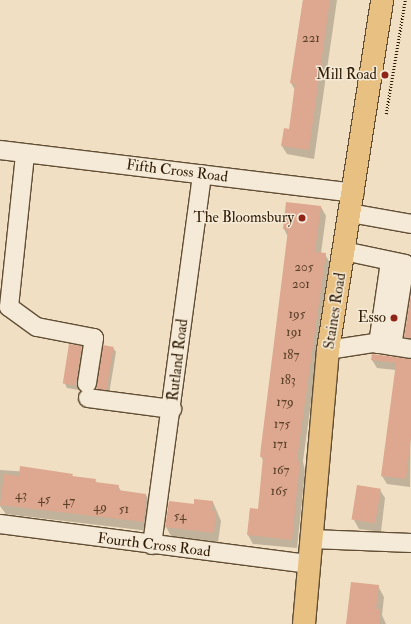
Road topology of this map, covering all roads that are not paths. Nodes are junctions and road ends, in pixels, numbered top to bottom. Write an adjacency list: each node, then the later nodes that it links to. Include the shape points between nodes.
1 (382, 0): 5 (main road, Staines Road)
2 (0, 150): 3 (street, Fifth Cross Road)
3 (25, 154): 4 (street, Fifth Cross Road); 9 (street)
4 (202, 174): 5 (street, Fifth Cross Road); 12 (street, Rutland Road)
5 (352, 203): 6 (street, Fifth Cross Road); 7 (main road, Staines Road)
6 (411, 224)
7 (344, 251): 8 (street); 11 (main road, Staines Road)
8 (397, 263): 10 (street)
9 (4, 310): 12 (street, via 37,327 94,338 87,390)
10 (396, 344): 11 (street)
11 (328, 350): 14 (main road, Staines Road)
12 (172, 409): 16 (street, Rutland Road)
13 (0, 524): 16 (street, Fourth Cross Road)
14 (312, 539): 15 (street); 17 (main road, Staines Road)
15 (411, 544)
16 (152, 545): 17 (street, Fourth Cross Road)
17 (309, 564): 18 (main road, Staines Road)
18 (304, 624)

